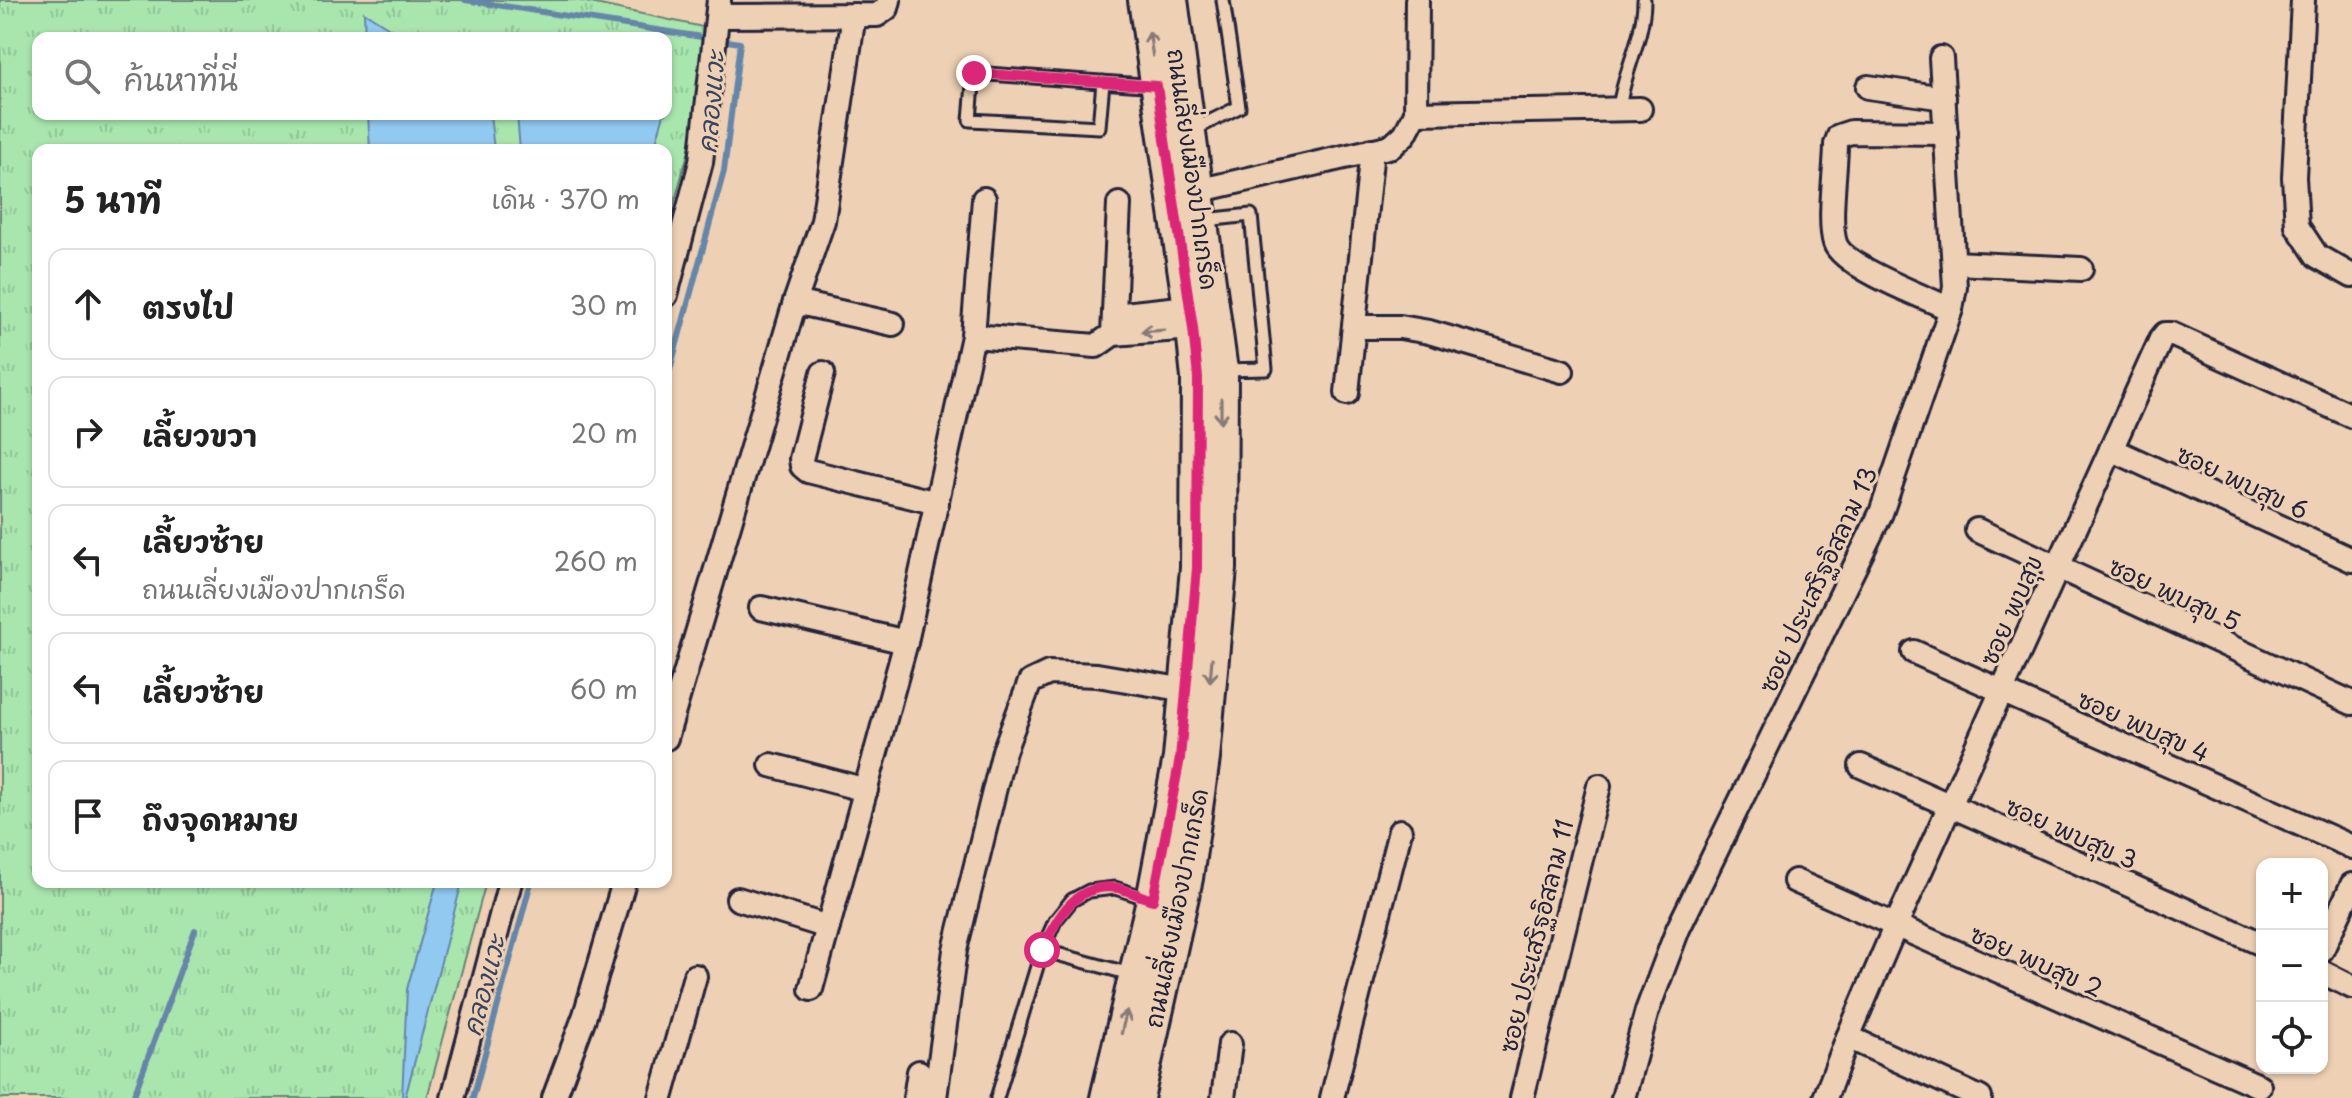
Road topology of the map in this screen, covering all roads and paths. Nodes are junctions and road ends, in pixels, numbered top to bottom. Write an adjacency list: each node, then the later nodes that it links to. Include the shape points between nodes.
1 (889, 0): 8 (street, via 877,15)
2 (1145, 0): 12 (main road, ถนนเลี่ยงเมืองปากเกร็ด, one-way to 2)
3 (1171, 0): 17 (main road, ถนนเลี่ยงเมืองปากเกร็ด)
4 (1223, 0): 17 (lane, via 1239,107)
5 (1417, 0): 16 (street)
6 (1644, 0): 15 (lane, via 1643,30 1624,78)
7 (2303, 0): 26 (street, via 2294,177 2297,226 2317,256)
8 (854, 15): 9 (street); 27 (street, via 823,221)
9 (717, 24): 25 (street, via 701,162)
10 (1941, 58): 14 (street, ซอย ประเสริฐอิสลาม 13)
11 (1103, 82): 11 (lane, via 974,73 970,120 1099,127); 12 (lane)
12 (1157, 86): 29 (main road, ถนนเลี่ยงเมืองปากเกร็ด)
13 (1868, 87): 14 (street)
14 (1944, 98): 18 (street, ซอย ประเสริฐอิสลาม 13)
15 (1629, 108): 16 (street)
16 (1416, 113): 19 (street, via 1401,139)
17 (1189, 133): 22 (main road, ถนนเลี่ยงเมืองปากเกร็ด)
18 (1946, 133): 23 (street, ซอย ประเสริฐอิสลาม 13); 28 (street, via 1839,136 1833,223 1843,257)
19 (1372, 150): 22 (street); 32 (street)
20 (984, 199): 33 (street)
21 (1119, 204): 31 (street)
22 (1199, 206): 34 (main road, ถนนเลี่ยงเมืองปากเกร็ด); 34 (lane, via 1251,215 1266,369)
23 (1954, 263): 24 (street); 28 (street, ซอย ประเสริฐอิสลาม 13)
24 (2081, 269)
25 (672, 272)
26 (2352, 276)
27 (795, 302): 30 (street); 50 (street)
28 (1951, 309): 89 (street, ซอย ประเสริฐอิสลาม 13, via 1881,513 1678,929 1647,1011)
29 (1191, 318): 31 (street); 47 (main road, ถนนเลี่ยงเมืองปากเกร็ด, via 1198,378 1197,568)
30 (893, 324)
31 (1113, 324): 33 (street, via 1096,346)
32 (1354, 327): 35 (street, via 1429,332); 37 (street)
33 (973, 336): 40 (street)
34 (1221, 371): 85 (main road, ถนนเลี่ยงเมืองปากเกร็ด, one-way to 85, via 1220,568 1203,758 1186,878)
35 (1562, 371)
36 (823, 373): 40 (street, via 802,466)
37 (1347, 393)
38 (2352, 416): 39 (street, ซอย พบสุข, via 2165,334)
39 (2111, 449): 42 (street, ซอย พบสุข 6); 43 (street, ซอย พบสุข)
40 (937, 503): 45 (street)
41 (1977, 530): 43 (street, ซอย พบสุข 5)
42 (2352, 560)
43 (2058, 568): 48 (street, ซอย พบสุข); 49 (street, ซอย พบสุข 5)
44 (761, 608): 45 (street)
45 (906, 642): 54 (street)
46 (1914, 652): 48 (street, ซอย พบสุข 4)
47 (1186, 690): 63 (main road, ถนนเลี่ยงเมืองปากเกร็ด, via 1180,758); 82 (street, via 1097,675 1049,673 1030,682 1004,751 955,950)
48 (2002, 690): 55 (street, ซอย พบสุข); 57 (street, ซอย พบสุข 4)
49 (2352, 703)
50 (672, 718)
51 (771, 765): 54 (street)
52 (1861, 766): 55 (street, ซอย พบสุข 3)
53 (1599, 786): 88 (street, ซอย ประเสริฐอิสลาม 11)
54 (866, 790): 64 (street)
55 (1950, 806): 65 (street, ซอย พบสุข); 67 (street, ซอย พบสุข 3)
56 (1400, 831): 87 (street)
57 (2352, 847)
58 (1795, 881): 65 (street, ซอย พบสุข 2)
59 (2352, 885): 66 (street)
60 (508, 888): 78 (street)
61 (622, 888): 79 (street)
62 (738, 899): 64 (street)
63 (1153, 900): 68 (lane, via 1115,888 1089,891 1072,900 1055,921); 69 (main road, ถนนเลี่ยงเมืองปากเกร็ด)
64 (828, 927): 73 (street)
65 (1895, 927): 74 (street, ซอย พบสุข); 77 (street, ซอย พบสุข 2)
66 (2328, 937)
67 (2256, 941)
68 (1042, 950): 69 (lane); 83 (lane)
69 (1135, 975): 84 (main road, ถนนเลี่ยงเมืองปากเกร็ด, one-way to 69)
70 (2328, 975): 72 (street)
71 (695, 976): 80 (street)
72 (2352, 987)
73 (811, 989)
74 (1848, 1037): 90 (street, ซอย พบสุข); 91 (street)
75 (1230, 1044): 86 (street)
76 (919, 1072): 81 (street)
77 (2259, 1084)
78 (453, 1098)
79 (554, 1098)
80 (661, 1098)
81 (915, 1098)
82 (935, 1098)
83 (997, 1098)
84 (1107, 1098)
85 (1137, 1098)
86 (1223, 1098)
87 (1332, 1098)
88 (1522, 1098)
89 (1623, 1098)
90 (1825, 1098)
91 (1980, 1098)

